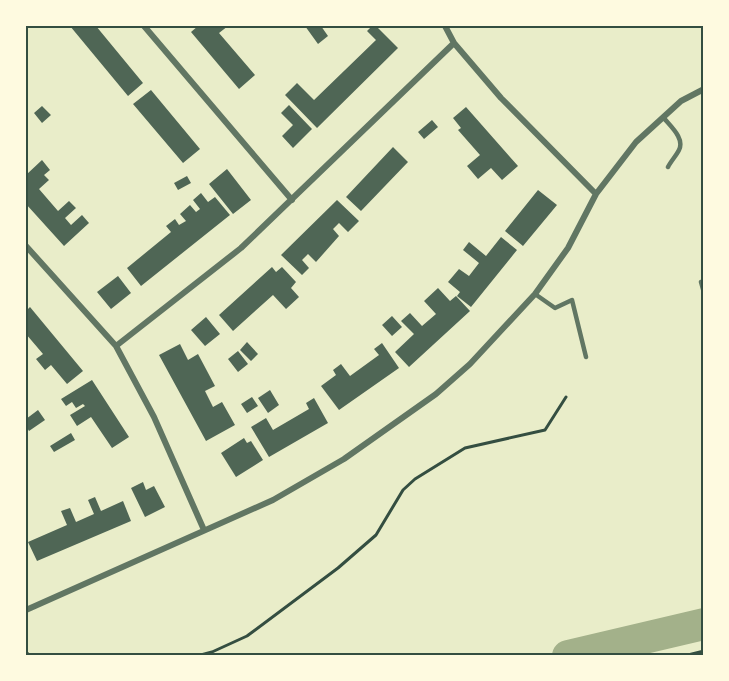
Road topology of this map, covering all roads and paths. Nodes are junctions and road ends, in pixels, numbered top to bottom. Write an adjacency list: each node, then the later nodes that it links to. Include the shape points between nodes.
1 (144, 26): 8 (street)
2 (445, 26): 3 (street)
3 (454, 42): 7 (street, via 501,98); 8 (street)
4 (704, 89): 5 (street, via 681,101)
5 (663, 117): 6 (lane, via 681,144); 7 (street, via 636,142)
6 (668, 167)
7 (596, 195): 12 (street, via 568,248)
8 (292, 200): 13 (street, via 241,248)
9 (26, 246): 13 (street)
10 (701, 282): 11 (lane)
11 (704, 293)
12 (535, 294): 14 (lane, via 555,308 572,300); 16 (street, via 470,364 427,400 344,459 273,500)
13 (116, 346): 16 (street, via 154,417)
14 (586, 357)
15 (566, 398): 21 (path, via 545,430 465,448 415,479 403,490 375,535 338,568 247,636)
16 (204, 530): 17 (street)
17 (26, 610)
18 (704, 651): 22 (path)
19 (26, 652): 20 (path)
20 (30, 656)
21 (197, 656)
22 (684, 656)

